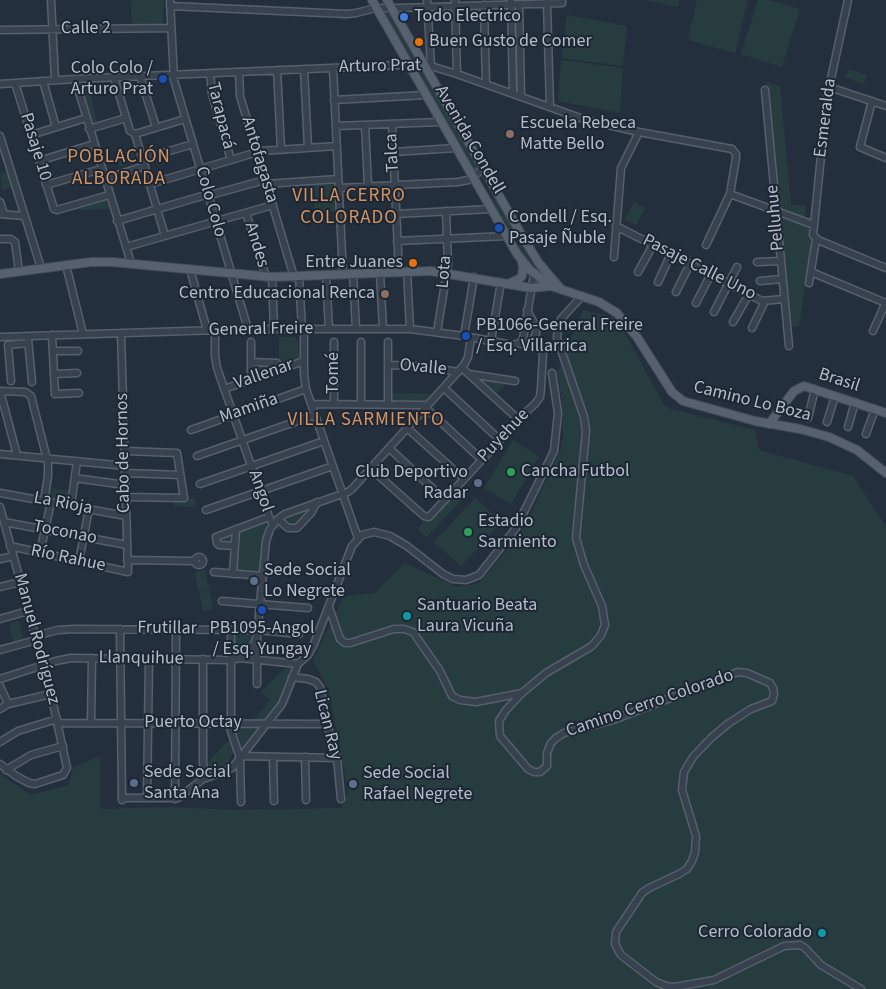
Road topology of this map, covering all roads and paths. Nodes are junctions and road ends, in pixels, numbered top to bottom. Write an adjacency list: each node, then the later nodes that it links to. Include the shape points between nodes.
1 (51, 0): 19 (street)
2 (372, 0): 15 (main road, Avenida Condell)
3 (387, 0): 16 (main road, Avenida Condell)
4 (399, 0): 16 (street)
5 (848, 0): 37 (street, Esmeralda)
6 (562, 1): 11 (street)
7 (511, 2): 13 (street); 14 (street); 39 (street)
8 (538, 2): 11 (street); 13 (street)
9 (170, 3): 15 (street, via 346,14); 17 (street, Colo Colo)
10 (455, 3): 12 (street); 14 (street); 27 (street)
11 (547, 3): 45 (street)
12 (428, 4): 16 (street); 21 (street)
13 (519, 4): 41 (street)
14 (484, 5): 36 (street)
15 (376, 8): 16 (street); 20 (main road, Avenida Condell)
16 (396, 8): 21 (main road, Avenida Condell)
17 (171, 28): 19 (street, Calle 2); 28 (street, Colo Colo)
18 (0, 30): 19 (street, Calle 2)
19 (52, 30): 32 (street)
20 (408, 64): 21 (street, Arturo Prat); 22 (street, Arturo Prat); 40 (main road, Avenida Condell)
21 (427, 65): 27 (street, Arturo Prat); 75 (main road, Avenida Condell)
22 (333, 68): 23 (street, Arturo Prat); 42 (street)
23 (304, 69): 24 (street, Arturo Prat); 63 (street)
24 (277, 70): 25 (street, Arturo Prat); 65 (street)
25 (239, 72): 26 (street, Arturo Prat); 66 (street, Antofagasta, via 240,96)
26 (210, 73): 28 (street, Arturo Prat); 70 (street, Tarapacá, via 212,94)
27 (457, 74): 36 (street, Arturo Prat)
28 (173, 75): 29 (street, Arturo Prat); 48 (street, Colo Colo)
29 (140, 76): 30 (street, Arturo Prat); 54 (street)
30 (114, 77): 31 (street, Arturo Prat); 47 (street)
31 (75, 79): 32 (street, Arturo Prat); 46 (street)
32 (55, 80): 33 (street, Arturo Prat)
33 (43, 81): 34 (street, Arturo Prat); 53 (street)
34 (15, 83): 35 (street, Arturo Prat); 58 (street, Pasaje 10)
35 (0, 84)
36 (486, 84): 39 (street, Arturo Prat)
37 (829, 88): 43 (street); 100 (street, Esmeralda)
38 (764, 90): 93 (street, Pelluhue)
39 (513, 93): 41 (street, Arturo Prat)
40 (426, 95): 42 (street); 49 (main road, Avenida Condell)
41 (521, 96): 45 (street, Arturo Prat)
42 (334, 100): 52 (street)
43 (872, 101): 44 (street); 68 (street, via 860,147)
44 (886, 106)
45 (550, 107): 56 (street, Arturo Prat, via 586,120)
46 (86, 118): 53 (street); 55 (street)
47 (126, 118): 55 (street); 57 (street, via 131,132)
48 (185, 118): 54 (street); 61 (street, Colo Colo)
49 (441, 122): 50 (street); 64 (main road, Avenida Condell)
50 (392, 124): 51 (street); 67 (street, Talca)
51 (365, 125): 52 (street); 83 (street)
52 (336, 126): 62 (street)
53 (56, 127): 58 (street)
54 (156, 127): 57 (street)
55 (89, 129): 60 (street)
56 (639, 132): 85 (street, Arturo Prat, via 734,151 736,158); 101 (street, via 621,168)
57 (135, 134): 69 (street)
58 (31, 135): 71 (street, Pasaje 10)
59 (0, 136): 97 (street)
60 (94, 144): 71 (street); 73 (street)
61 (193, 144): 69 (street); 74 (street, Colo Colo)
62 (337, 146): 63 (street); 78 (street)
63 (308, 148): 65 (street)
64 (456, 148): 67 (street); 76 (main road, Avenida Condell)
65 (281, 149): 66 (street)
66 (257, 152): 70 (street); 79 (street, Antofagasta)
67 (393, 152): 81 (street, Talca)
68 (886, 158)
69 (142, 159): 72 (street)
70 (231, 160): 74 (street)
71 (39, 161): 82 (street, Pasaje 10)
72 (145, 166): 77 (street); 80 (street)
73 (101, 169): 77 (street); 82 (street)
74 (200, 169): 80 (street); 87 (street, Colo Colo)
75 (483, 169): 76 (street); 102 (main road, Avenida Condell)
76 (473, 177): 81 (street, via 458,182); 91 (main road, Avenida Condell)
77 (104, 179): 86 (street)
78 (338, 179): 79 (street); 84 (street)
79 (266, 182): 87 (street); 89 (street, Antofagasta)
80 (150, 184): 90 (street)
81 (395, 185): 83 (street); 96 (street, Talca)
82 (46, 186): 86 (street, Pasaje 10, via 55,210)
83 (368, 186): 84 (street)
84 (339, 188): 137 (street)
85 (730, 194): 93 (street); 110 (street)
86 (109, 195): 98 (street)
87 (208, 195): 90 (street); 99 (street, Colo Colo)
88 (0, 202): 95 (street)
89 (273, 205): 94 (street); 139 (street, Antofagasta)
90 (157, 209): 98 (street); 103 (street)
91 (491, 209): 92 (street); 105 (main road, Avenida Condell)
92 (446, 211): 96 (street); 107 (street, Lota)
93 (776, 212): 100 (street); 115 (street, Pelluhue)
94 (246, 213): 99 (street); 138 (street, Andes)
95 (2, 214): 97 (street)
96 (396, 214): 108 (street, Talca)
97 (24, 216): 122 (street)
98 (117, 221): 111 (street)
99 (216, 222): 103 (street); 132 (street, Colo Colo)
100 (814, 225): 106 (street, Esmeralda)
101 (616, 226): 109 (street, Pasaje Calle Uno); 114 (street)
102 (521, 234): 105 (main road, via 517,241); 113 (main road, Avenida Condell)
103 (165, 236): 111 (street)
104 (0, 238): 125 (street, via 10,238 15,242)
105 (508, 238): 107 (street); 116 (main road, Avenida Condell)
106 (815, 238): 123 (street); 128 (street, Esmeralda)
107 (447, 239): 108 (street); 130 (street, Lota)
108 (397, 241): 126 (street, Talca)
109 (653, 245): 112 (street, Pasaje Calle Uno); 127 (street)
110 (706, 246)
111 (126, 247): 118 (street)
112 (671, 254): 119 (street, Pasaje Calle Uno); 143 (street)
113 (534, 256): 134 (main road); 149 (main road, Avenida Condell)
114 (614, 257)
115 (780, 261): 117 (street); 141 (street, Pelluhue)
116 (522, 262): 134 (main road, Avenida Condell); 144 (main road, via 522,276 517,281)
117 (757, 262)
118 (131, 263): 120 (main road, Camino Lo Boza); 124 (main road, Camino Lo Boza)
119 (690, 264): 135 (street, Pasaje Calle Uno); 150 (street)
120 (66, 265): 122 (main road, Camino Lo Boza); 173 (street)
121 (737, 267): 145 (street)
122 (41, 268): 125 (main road, Camino Lo Boza)
123 (886, 268)
124 (190, 269): 132 (main road, Camino Lo Boza); 167 (street)
125 (19, 271): 131 (main road, Camino Lo Boza)
126 (403, 272): 129 (main road, Camino Lo Boza); 130 (main road, Camino Lo Boza); 166 (street, Talca)
127 (638, 272)
128 (811, 272): 146 (street, Esmeralda); 156 (street)
129 (380, 273): 133 (main road, Camino Lo Boza); 165 (street)
130 (447, 273): 140 (main road, Camino Lo Boza); 170 (street, Lota)
131 (0, 274)
132 (231, 274): 138 (main road, Camino Lo Boza); 161 (street, Colo Colo)
133 (353, 274): 137 (main road, Camino Lo Boza); 164 (street)
134 (534, 274): 147 (main road, Avenida Condell); 148 (street)
135 (711, 274): 145 (street, Pasaje Calle Uno); 155 (street)
136 (326, 275): 137 (main road, Camino Lo Boza); 139 (main road, Camino Lo Boza); 163 (street, Tomé)
137 (343, 275)
138 (269, 277): 139 (main road, Camino Lo Boza); 169 (street, Andes)
139 (296, 277): 162 (street, Antofagasta)
140 (474, 277): 144 (main road, Camino Lo Boza); 176 (street)
141 (782, 279): 142 (street); 153 (street, Pelluhue)
142 (760, 281)
143 (658, 282)
144 (504, 283): 148 (main road, Camino Lo Boza); 179 (street)
145 (729, 283): 151 (street, Pasaje Calle Uno); 158 (street)
146 (809, 283)
147 (551, 286): 148 (main road, Camino Lo Boza); 149 (main road, Camino Lo Boza)
148 (531, 288): 157 (street)
149 (564, 291): 152 (main road, Camino Lo Boza)
150 (676, 292)
151 (749, 294): 154 (street, Pasaje Calle Uno); 159 (street)
152 (582, 296): 221 (main road, Camino Lo Boza, via 606,305 620,316 680,400); 310 (street, Camino Cerro Colorado, via 562,319 557,338 586,431 576,538 602,606 605,625 592,646)
153 (784, 299): 154 (street, Pasaje Calle Uno); 185 (street, Pelluhue)
154 (764, 301): 160 (street)
155 (696, 302)
156 (886, 302): 171 (street)
157 (527, 310): 178 (street, Puyehue, via 536,327); 184 (street)
158 (714, 312)
159 (733, 322)
160 (752, 328)
161 (248, 329): 168 (street, General Freire); 169 (street, General Freire)
162 (303, 329): 163 (street, General Freire); 169 (street, General Freire); 188 (street, Antofagasta)
163 (329, 329): 164 (street, General Freire)
164 (356, 329): 165 (street, General Freire)
165 (383, 329): 166 (street, General Freire)
166 (410, 329): 170 (street, General Freire)
167 (207, 330): 168 (street, General Freire); 172 (street, General Freire)
168 (214, 330): 202 (street, Angol, via 215,360)
169 (274, 330)
170 (437, 332): 176 (street, General Freire)
171 (873, 332)
172 (121, 333): 173 (street, General Freire); 230 (street, Cabo de Hornos)
173 (83, 334): 174 (street, General Freire)
174 (52, 335): 177 (street, General Freire); 186 (street)
175 (0, 337): 177 (street, General Freire)
176 (467, 337): 179 (street, General Freire); 192 (street, via 467,360)
177 (28, 339): 198 (street, via 9,345); 200 (street)
178 (534, 339): 184 (street, General Freire, via 524,345); 219 (street, Puyehue, via 542,346 542,388 535,404)
179 (491, 341): 184 (street, General Freire, via 512,345)
180 (251, 342): 189 (street)
181 (334, 342): 210 (street, Tomé)
182 (361, 342): 211 (street)
183 (388, 342): 190 (street)
184 (520, 343)
185 (789, 346)
186 (53, 351): 187 (street); 194 (street)
187 (78, 351)
188 (304, 361): 191 (street, Vallenar); 203 (street, Antofagasta)
189 (251, 362): 191 (street, via 276,362); 197 (street)
190 (388, 365): 192 (street, Ovalle); 212 (street)
191 (282, 369): 197 (street, Vallenar)
192 (460, 370): 196 (street); 201 (street)
193 (552, 373): 267 (street, via 558,414 554,451 516,528 479,575 466,580 453,579 386,534 370,532)
194 (54, 374): 195 (street); 206 (street, via 55,394)
195 (77, 374)
196 (468, 374): 199 (street); 219 (street)
197 (251, 380): 202 (street, Vallenar)
198 (11, 381)
199 (515, 381)
200 (32, 382)
201 (444, 388): 213 (street); 228 (street)
202 (224, 389): 216 (street, Angol)
203 (306, 389): 209 (street, Antofagasta); 216 (street, Mamiña)
204 (816, 389): 207 (main road, Brasil); 218 (street); 221 (main road, Brasil, via 804,386 796,389)
205 (0, 391): 232 (street); 234 (street, via 29,394)
206 (79, 393)
207 (835, 396): 208 (main road, Brasil); 220 (street)
208 (855, 402): 214 (main road, Brasil); 223 (street)
209 (312, 404): 210 (street); 217 (street, Antofagasta)
210 (334, 404): 211 (street)
211 (361, 404): 212 (street)
212 (388, 404): 213 (street)
213 (426, 406): 222 (street); 236 (street)
214 (874, 409): 215 (main road, Brasil); 225 (street)
215 (886, 413)
216 (233, 415): 224 (street, Mamiña); 226 (street, Angol)
217 (315, 415): 226 (street); 227 (street, Antofagasta)
218 (808, 418)
219 (518, 419): 228 (street, Puyehue)
220 (827, 422)
221 (769, 424): 241 (main road, Camino Lo Boza, via 837,440)
222 (407, 428): 229 (street); 244 (street)
223 (848, 428)
224 (191, 430)
225 (866, 434)
226 (242, 440): 233 (street); 237 (street, Angol)
227 (324, 440): 237 (street); 238 (street, Antofagasta)
228 (500, 440): 236 (street, Puyehue)
229 (389, 448): 239 (street); 251 (street)
230 (125, 451): 240 (street, Cabo de Hornos); 242 (street, via 177,453)
231 (0, 454): 232 (street)
232 (17, 455): 234 (street)
233 (196, 456)
234 (47, 457): 235 (street); 252 (street)
235 (77, 460): 240 (street); 243 (street)
236 (482, 460): 244 (street, Puyehue)
237 (251, 466): 246 (street); 248 (street, Angol)
238 (333, 466): 248 (street); 249 (street, Antofagasta)
239 (370, 468): 249 (street, via 352,489); 251 (street, Puyehue, via 426,518)
240 (126, 469): 242 (street); 245 (street, Cabo de Hornos)
241 (886, 473)
242 (180, 475): 250 (street, via 184,498)
243 (75, 478): 245 (street); 254 (street)
244 (464, 480): 251 (street, Puyehue)
245 (125, 484): 250 (street, Cabo de Hornos)
246 (200, 484)
247 (0, 492): 252 (street, La Rioja)
248 (260, 492): 257 (street); 259 (street, Angol)
249 (343, 493): 253 (street); 267 (street, Antofagasta)
250 (125, 497): 258 (street, Cabo de Hornos)
251 (445, 500)
252 (48, 501): 254 (street, La Rioja); 264 (street)
253 (318, 502): 260 (street); 260 (street, via 297,528 288,528)
254 (71, 506): 256 (street, La Rioja)
255 (0, 507): 261 (street, Manuel Rodríguez)
256 (89, 509): 258 (street, La Rioja); 266 (street)
257 (206, 510)
258 (126, 516): 268 (street, Cabo de Hornos)
259 (269, 517): 262 (street, Angol); 263 (street)
260 (278, 519): 262 (street)
261 (4, 522): 264 (street, Toconao); 265 (street, Manuel Rodríguez)
262 (273, 525): 280 (street, Angol, via 266,541)
263 (236, 529): 270 (street); 270 (street, via 216,539 219,545)
264 (45, 530): 266 (street, Toconao); 271 (street)
265 (3, 531): 269 (street, Manuel Rodríguez)
266 (84, 537): 268 (street, Toconao); 275 (street)
267 (358, 538): 285 (street)
268 (127, 545): 274 (street, Cabo de Hornos)
269 (10, 546): 271 (street, Río Rahue); 272 (street, Manuel Rodríguez)
270 (235, 546): 279 (street)
271 (40, 553): 275 (street, Río Rahue)
272 (13, 556): 273 (street, Río Rahue); 281 (street, Manuel Rodríguez)
273 (0, 559)
274 (127, 560): 276 (street, Río Rahue); 277 (street, Cabo de Hornos, via 128,572)
275 (79, 561): 277 (street, Río Rahue)
276 (195, 561)
277 (125, 572)
278 (214, 572): 279 (street)
279 (233, 574): 280 (street)
280 (263, 576): 284 (street, Angol)
281 (20, 582): 282 (street); 287 (street, Manuel Rodríguez)
282 (0, 587)
283 (222, 601): 284 (street)
284 (260, 603): 286 (street); 292 (street, Angol)
285 (329, 607): 304 (street, via 312,650); 310 (street, Camino Cerro Colorado, via 340,639 345,643 399,629 413,632 440,671 452,696 460,700 476,702)
286 (308, 608)
287 (28, 611): 288 (street); 294 (street, Manuel Rodríguez)
288 (0, 619)
289 (120, 629): 290 (street, Frutillar); 294 (street, Frutillar, via 68,629); 298 (street)
290 (176, 630): 291 (street, Frutillar); 300 (street)
291 (231, 630): 292 (street, Frutillar); 302 (street)
292 (258, 633): 293 (street, Frutillar); 297 (street, via 249,651); 303 (street, Angol)
293 (299, 634)
294 (35, 638): 295 (street, Frutillar); 305 (street, Manuel Rodríguez)
295 (0, 650)
296 (92, 658): 298 (street, Llanquihue); 305 (street, Llanquihue, via 66,659); 315 (street)
297 (240, 658): 302 (street, Llanquihue); 303 (street, Llanquihue)
298 (120, 659): 299 (street, Llanquihue); 316 (street)
299 (149, 659): 300 (street, Llanquihue); 317 (street)
300 (176, 659): 301 (street, Llanquihue); 318 (street)
301 (203, 660): 302 (street, Llanquihue); 319 (street)
302 (230, 660): 320 (street)
303 (257, 660): 304 (street, Llanquihue); 308 (street, Angol)
304 (298, 664): 306 (street)
305 (43, 665): 307 (street, Llanquihue); 311 (street, Manuel Rodríguez)
306 (292, 677): 321 (street, via 282,704); 322 (street, Lican Ray, via 308,678 320,687)
307 (0, 679)
308 (257, 684)
309 (0, 686): 312 (street)
310 (522, 693): 338 (street, Camino Cerro Colorado, via 500,718 499,732 528,770 536,772 546,768 549,746 564,733 613,720 738,672 770,683 774,694 772,701 751,708 729,723 693,757 684,772 682,790 696,836 692,861 687,869 642,893 616,932 615,944 621,955 656,982 675,987 714,980 784,946 800,945 821,965)
311 (51, 694): 312 (street); 314 (street, Manuel Rodríguez)
312 (8, 704): 313 (street)
313 (0, 710)
314 (58, 721): 315 (street, Puerto Octay); 323 (street, Puerto Octay, via 21,730); 324 (street, Manuel Rodríguez)
315 (91, 722): 316 (street, Puerto Octay)
316 (120, 722): 317 (street, Puerto Octay); 332 (street, via 122,799)
317 (148, 723): 318 (street, Puerto Octay); 332 (street)
318 (176, 723): 319 (street, Puerto Octay); 333 (street)
319 (203, 723): 320 (street, Puerto Octay); 331 (street, via 202,762)
320 (231, 723): 321 (street, Puerto Octay); 325 (street, via 232,736)
321 (268, 724): 322 (street, Puerto Octay); 325 (street)
322 (327, 724): 328 (street, Lican Ray)
323 (0, 742)
324 (63, 746): 330 (street, via 31,755); 330 (street, Manuel Rodríguez, via 67,763 63,775 34,784)
325 (241, 757): 326 (street); 331 (street, via 226,771); 337 (street)
326 (273, 757): 327 (street); 336 (street)
327 (306, 757): 328 (street); 335 (street)
328 (337, 758): 334 (street, Lican Ray)
329 (0, 764): 330 (street)
330 (6, 770)
331 (209, 777): 333 (street)
332 (147, 798): 333 (street)
333 (175, 799)
334 (341, 799)
335 (306, 800)
336 (274, 801)
337 (241, 802)
338 (861, 989)

